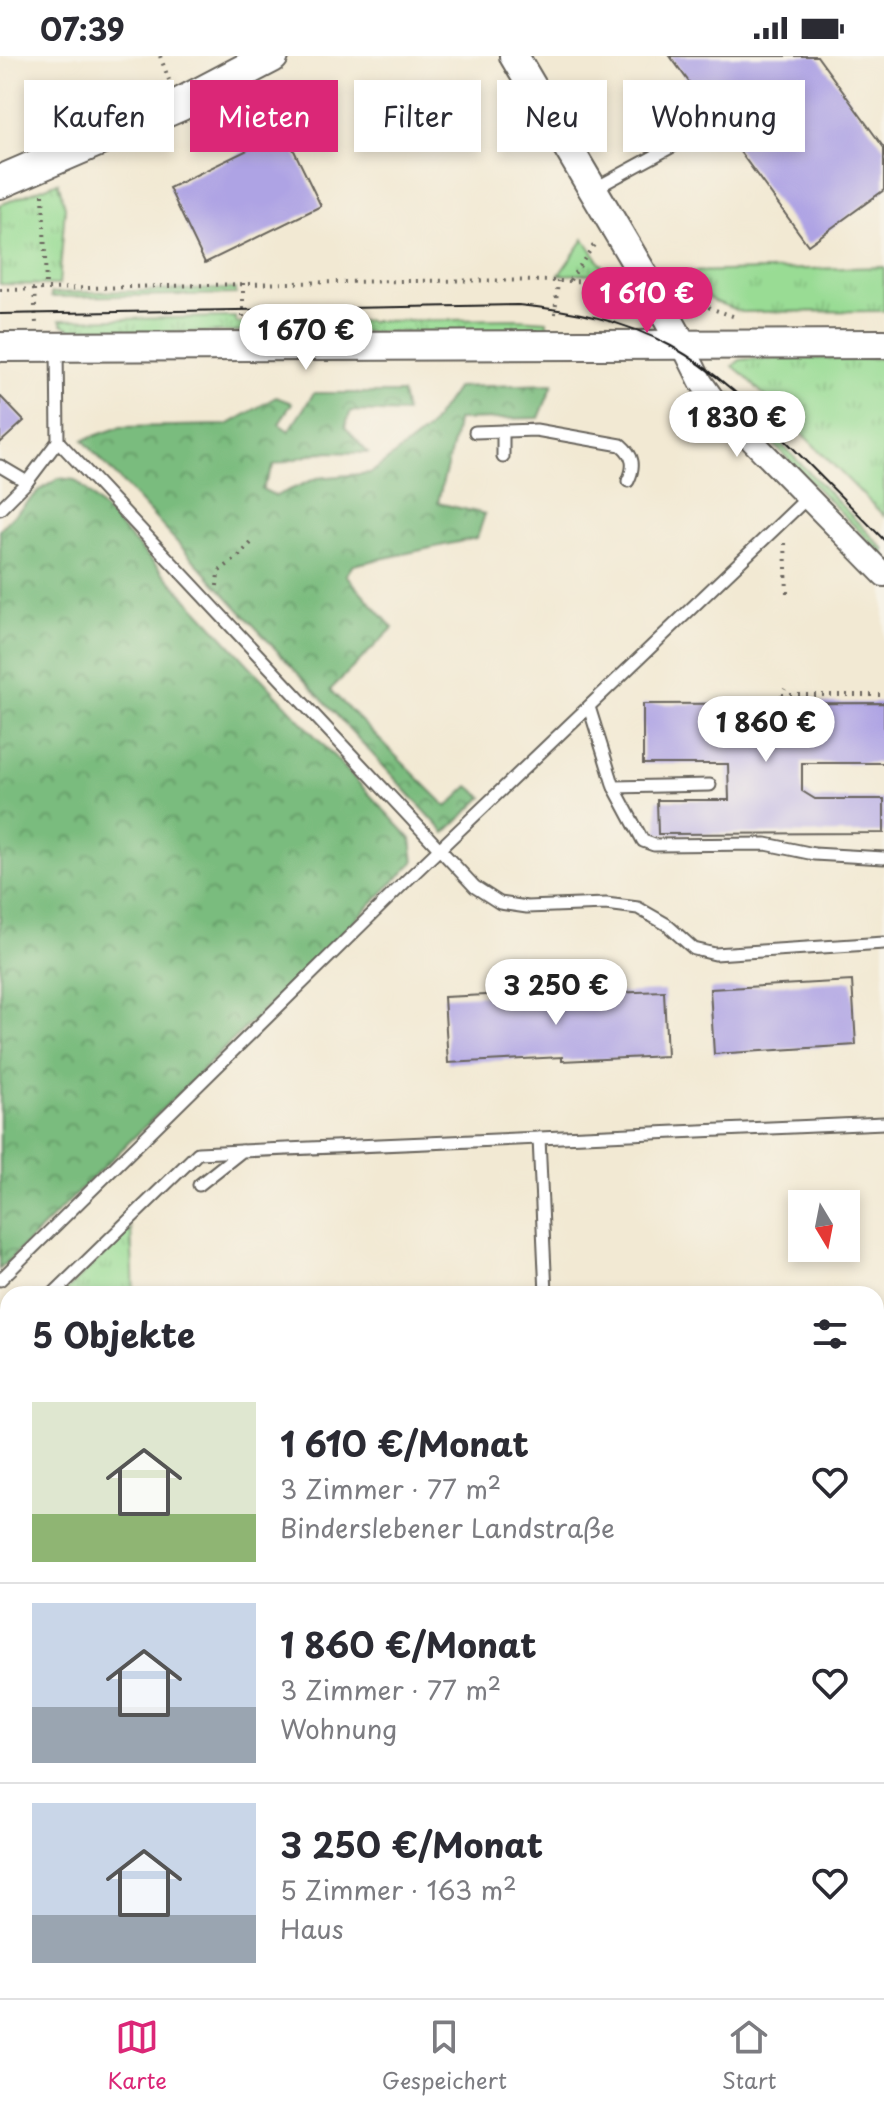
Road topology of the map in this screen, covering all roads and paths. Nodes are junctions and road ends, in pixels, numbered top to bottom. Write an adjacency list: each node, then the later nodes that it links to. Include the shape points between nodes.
1 (272, 56): 4 (main road, via 179,105)
2 (514, 56): 6 (street)
3 (662, 152): 6 (lane)
4 (0, 182)
5 (44, 190): 13 (path)
6 (593, 190): 20 (street)
7 (596, 242): 9 (path)
8 (558, 280): 9 (path); 11 (path); 15 (path)
9 (569, 281): 10 (path)
10 (618, 282)
11 (243, 283): 13 (path); 16 (path)
12 (690, 286): 17 (path, via 710,308)
13 (46, 289): 14 (path)
14 (0, 290)
15 (555, 314)
16 (243, 317)
17 (742, 318)
18 (884, 344): 20 (street)
19 (57, 346): 20 (street); 21 (street); 24 (lane)
20 (683, 346): 29 (street, via 718,406)
21 (0, 347)
22 (503, 431): 23 (lane); 25 (lane); 27 (lane, via 536,430 621,445 633,460)
23 (475, 432)
24 (58, 441): 28 (lane); 35 (lane)
25 (503, 457)
26 (0, 466): 28 (lane)
27 (628, 481)
28 (27, 482): 30 (lane)
29 (807, 498): 33 (street); 39 (lane)
30 (0, 509)
31 (251, 543): 35 (path, via 218,572)
32 (785, 546): 34 (path)
33 (884, 575)
34 (787, 593)
35 (214, 607): 43 (lane)
36 (785, 689): 37 (path)
37 (782, 695): 38 (path); 40 (path)
38 (884, 695)
39 (589, 707): 42 (lane); 43 (lane)
40 (783, 713)
41 (710, 785): 42 (lane)
42 (614, 787): 44 (lane, via 643,841 654,845 766,844 814,854)
43 (441, 849): 45 (lane, via 475,887 500,903 638,908 694,949 715,954); 50 (lane)
44 (884, 858)
45 (884, 943)
46 (884, 1123): 47 (lane)
47 (539, 1138): 48 (lane); 52 (lane)
48 (242, 1151): 49 (lane); 51 (lane, via 198,1153)
49 (199, 1185)
50 (0, 1280)
51 (61, 1286)
52 (546, 1286)

